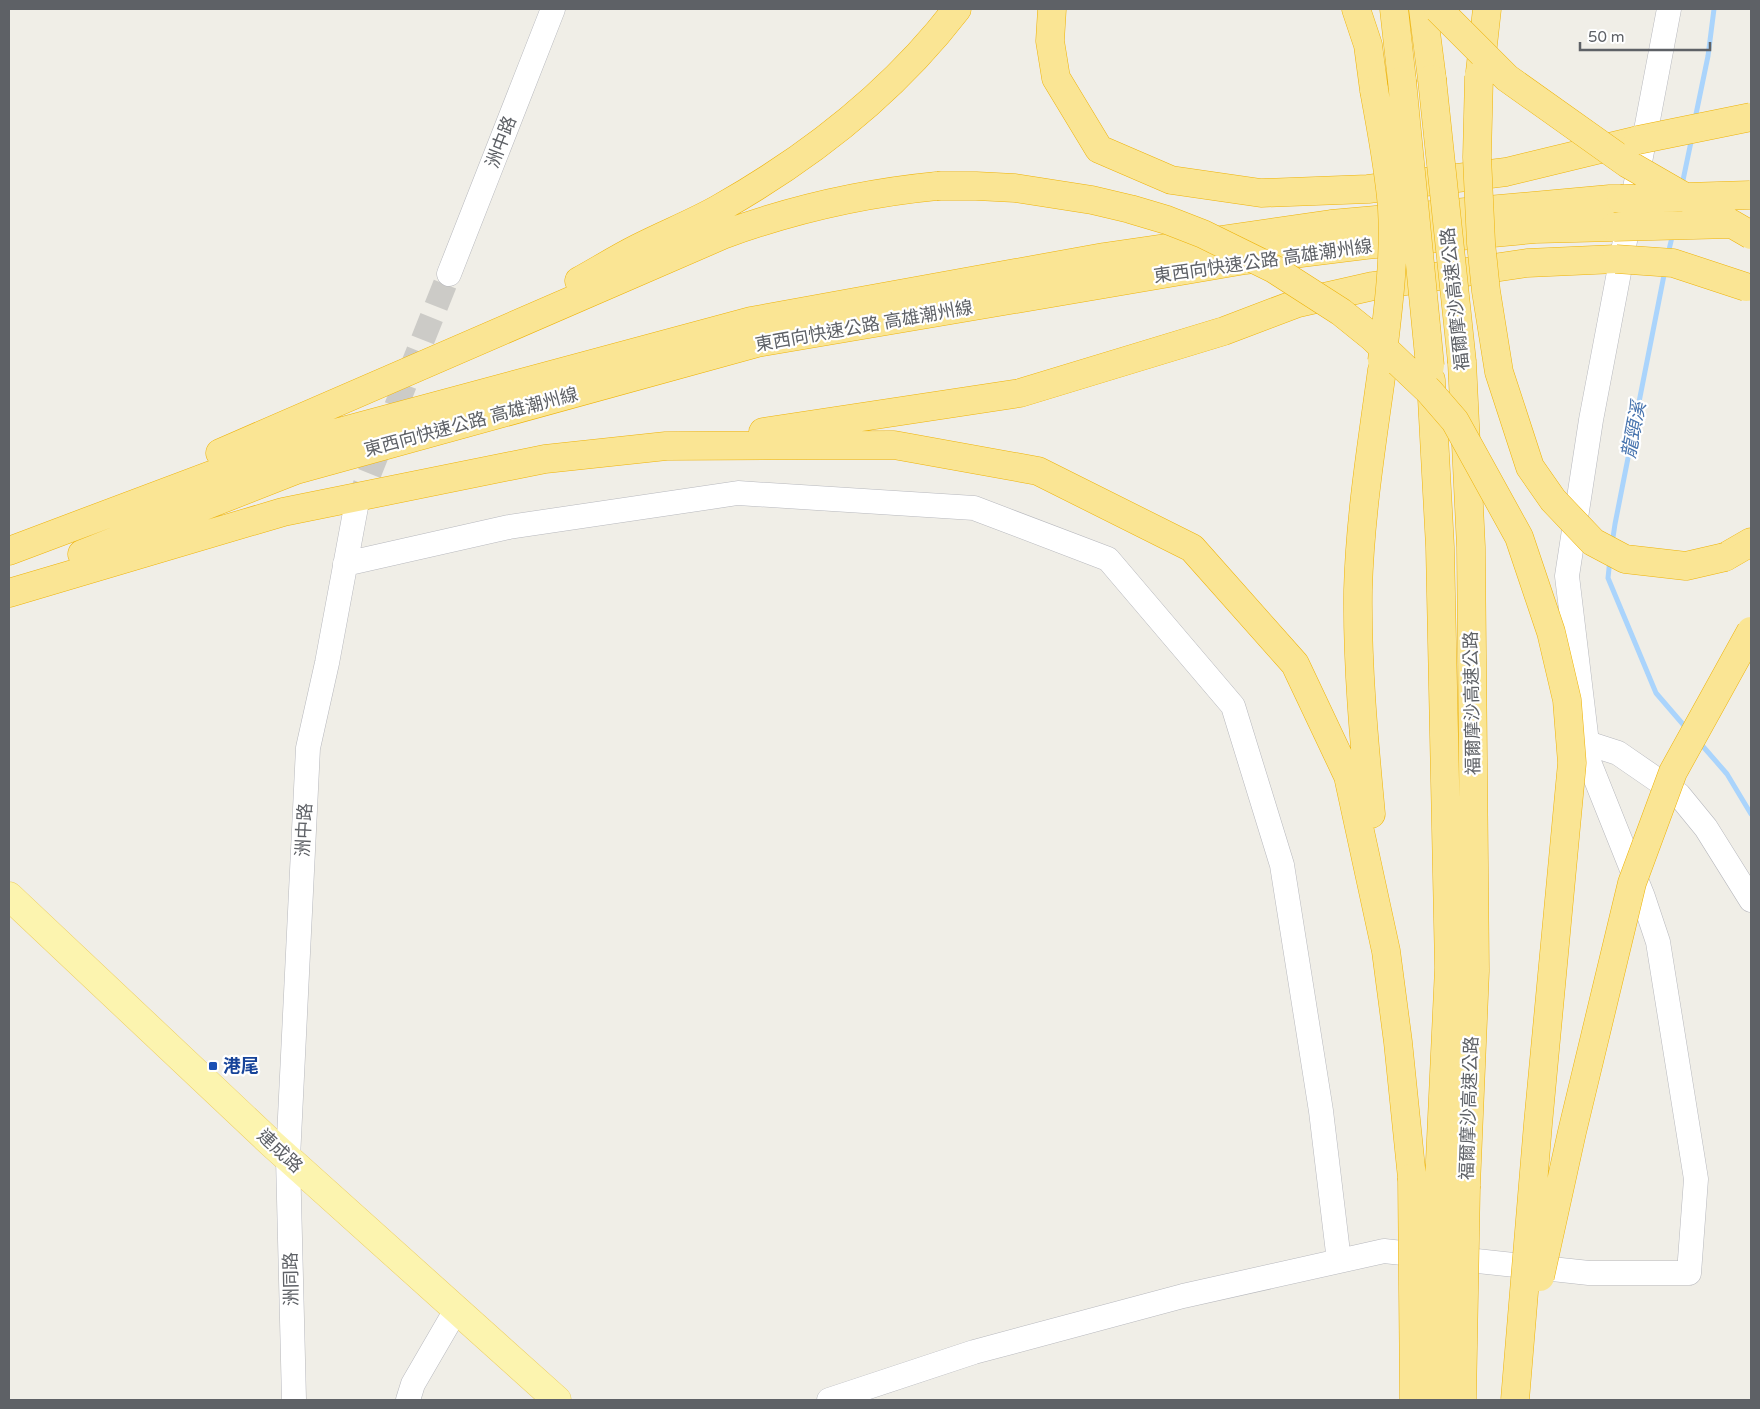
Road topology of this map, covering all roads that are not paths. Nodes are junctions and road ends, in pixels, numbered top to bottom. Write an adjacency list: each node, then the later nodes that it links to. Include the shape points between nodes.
1 (553, 9): 13 (street, 洲中路)
2 (957, 9): 15 (highway, via 882,89 794,162 718,209 638,248)
3 (1052, 9): 10 (highway, bridge, via 1050,41 1056,78 1099,150 1171,180 1261,193 1368,189 1506,172)
4 (1356, 9): 28 (highway, bridge, via 1368,45 1387,157 1392,209 1391,279 1358,589 1359,666 1368,784)
5 (1394, 9): 38 (highway, 福爾摩沙高速公路, bridge, via 1430,366 1440,547 1449,968 1439,1182)
6 (1423, 9): 39 (highway, 福爾摩沙高速公路, bridge, via 1462,362 1471,547 1475,971)
7 (1438, 9): 12 (highway, bridge, via 1507,78 1628,164)
8 (1487, 9): 18 (highway, bridge, via 1479,76 1477,157 1481,243 1499,372 1530,467 1553,500 1593,542 1625,559 1686,566 1725,557)
9 (1669, 9): 25 (street, via 1591,420 1567,576)
10 (1751, 117)
11 (1751, 195): 20 (highway, 東西向快速公路 高雄潮州線, bridge, via 1610,199 1312,227 1104,257 751,321 291,445)
12 (1749, 228): 22 (highway, 東西向快速公路 高雄潮州線, bridge, via 1534,229 1365,245 1245,260 758,344 296,470)
13 (449, 274)
14 (1749, 289): 16 (highway, bridge, via 1673,263 1616,259 1527,263 1373,286 1298,303 1224,331 1020,393)
15 (455, 352): 19 (highway); 32 (highway, bridge, via 689,248 761,221 832,201 893,191 976,186 1024,189 1092,200 1130,209 1203,234 1274,269 1341,312 1429,391 1455,421 1519,538 1551,632 1567,700 1572,763)
16 (666, 446): 23 (highway, via 545,459 283,512); 28 (highway, via 894,445 1038,471 1192,548 1295,664 1348,776)
17 (356, 507): 21 (street, 洲中路)
18 (1751, 542)
19 (9, 545)
20 (9, 551)
21 (345, 564): 29 (street, 洲中路, via 308,748); 30 (street, via 509,527 738,493 974,508 1108,559 1233,706 1282,865 1321,1111)
22 (9, 584)
23 (9, 593)
24 (1751, 632): 32 (highway, bridge, via 1673,772 1632,883 1572,1132)
25 (1587, 744): 27 (street, via 1618,753 1679,795 1706,828); 30 (street, via 1589,762 1658,942 1696,1179 1689,1273 1589,1273 1384,1251)
26 (9, 896): 29 (main road, 連成路)
27 (1751, 900)
28 (1386, 951): 37 (highway, bridge, via 1412,1178)
29 (288, 1158): 31 (main road, 連成路); 33 (street, 洲同路)
30 (1339, 1261): 36 (street, via 1183,1296 974,1352)
31 (456, 1310): 34 (street, via 413,1384); 35 (main road, 連成路)
32 (1516, 1388)
33 (294, 1400)
34 (408, 1400)
35 (557, 1400)
36 (829, 1400)
37 (1414, 1400)
38 (1435, 1400)
39 (1462, 1400)

